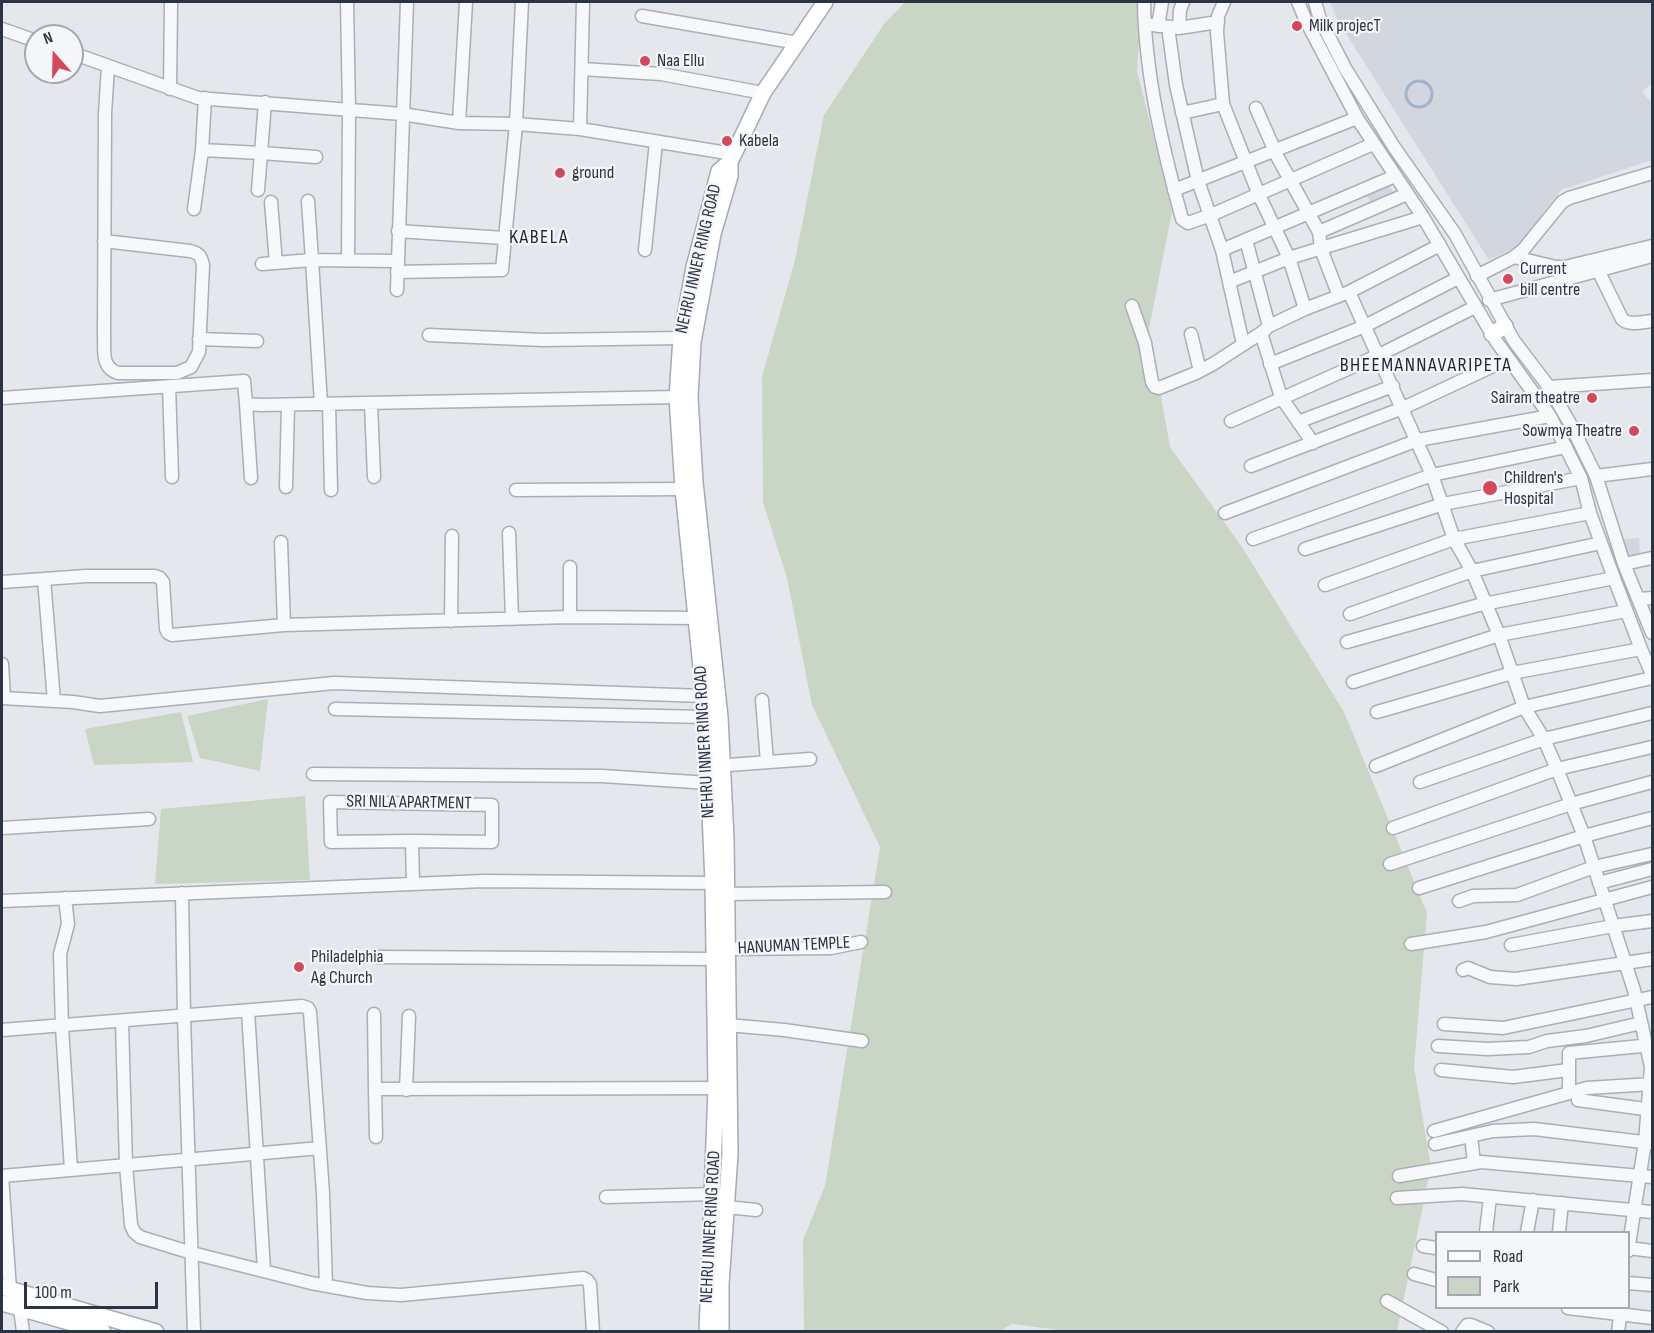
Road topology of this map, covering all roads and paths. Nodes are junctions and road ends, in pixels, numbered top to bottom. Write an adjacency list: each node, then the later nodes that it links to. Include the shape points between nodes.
1 (171, 2): 24 (street)
2 (347, 2): 30 (street)
3 (407, 2): 32 (street)
4 (466, 2): 34 (street)
5 (522, 2): 35 (street)
6 (584, 2): 23 (street)
7 (825, 2): 20 (main road, NEHRU INNER RING ROAD)
8 (1144, 2): 16 (street)
9 (1162, 2): 17 (street)
10 (1183, 2): 17 (street)
11 (1224, 2): 15 (street)
12 (1298, 2): 33 (street)
13 (1315, 2): 80 (street, via 1345,68 1455,234)
14 (642, 16): 20 (street)
15 (1218, 22): 17 (street); 28 (street)
16 (1145, 24): 17 (street); 50 (street, via 1153,91)
17 (1168, 27): 31 (street)
18 (2, 29): 19 (street)
19 (24, 37)
20 (798, 43): 25 (main road, NEHRU INNER RING ROAD)
21 (84, 57): 22 (street)
22 (108, 66): 24 (street); 64 (street)
23 (582, 69): 25 (street, via 661,74); 36 (street)
24 (170, 89): 26 (street)
25 (763, 93): 43 (main road, NEHRU INNER RING ROAD)
26 (205, 98): 27 (street); 39 (street)
27 (265, 102): 30 (street); 41 (street)
28 (1223, 104): 31 (street); 44 (street)
29 (1256, 108): 40 (street)
30 (349, 111): 32 (street); 74 (street)
31 (1182, 113): 48 (street)
32 (402, 114): 34 (street); 60 (street)
33 (1357, 118): 38 (street); 40 (street)
34 (459, 123): 35 (street)
35 (516, 124): 36 (street); 62 (street)
36 (580, 129): 37 (street)
37 (657, 142): 43 (street); 68 (street)
38 (1374, 144): 46 (street); 47 (street)
39 (202, 150): 41 (street); 55 (street)
40 (1274, 151): 44 (street); 47 (street)
41 (261, 153): 42 (street); 49 (street)
42 (316, 157)
43 (731, 158): 95 (main road, NEHRU INNER RING ROAD, via 719,171 710,200); 183 (main road, NEHRU INNER RING ROAD, via 693,342 690,397 712,634)
44 (1246, 161): 48 (street); 52 (street)
45 (1653, 173): 71 (street, via 1562,202)
46 (1395, 176): 51 (street); 56 (street)
47 (1290, 180): 52 (street); 56 (street)
48 (1198, 181): 50 (street); 57 (street)
49 (258, 190)
50 (1174, 190): 57 (street, via 1185,222)
51 (1407, 194): 58 (street); 61 (street)
52 (1259, 195): 57 (street); 59 (street)
53 (308, 201): 73 (street)
54 (271, 202): 75 (street)
55 (194, 209)
56 (1309, 212): 59 (street); 61 (street)
57 (1211, 215): 69 (street)
58 (1423, 217): 65 (street); 67 (street)
59 (1274, 227): 63 (street); 72 (street)
60 (398, 231): 62 (street); 77 (street)
61 (1319, 231): 67 (street)
62 (504, 238): 77 (street, via 502,270)
63 (1246, 240): 69 (street); 79 (street)
64 (104, 241): 96 (street, via 197,253 201,257); 96 (street, via 107,368 118,373 184,371 195,362)
65 (1440, 245): 81 (street); 84 (street)
66 (1653, 246): 71 (street, via 1565,267)
67 (1321, 249): 72 (street); 84 (street)
68 (645, 250)
69 (1222, 250): 82 (street)
70 (1653, 256): 78 (street)
71 (1514, 257): 80 (street)
72 (1289, 258): 79 (street); 88 (street)
73 (312, 260): 74 (street); 75 (street); 111 (street)
74 (348, 260): 77 (street)
75 (276, 263): 76 (street)
76 (262, 264)
77 (397, 266): 83 (street)
78 (1598, 270): 85 (street); 89 (street, via 1622,319 1632,323)
79 (1255, 271): 82 (street); 91 (street)
80 (1477, 276): 85 (street)
81 (1458, 278): 87 (street); 90 (street)
82 (1229, 282): 98 (street)
83 (397, 290)
84 (1344, 294): 88 (street); 90 (street)
85 (1490, 300): 92 (street)
86 (1132, 306): 102 (street, via 1145,343 1152,385 1159,388)
87 (1475, 306): 92 (street); 99 (street)
88 (1305, 309): 91 (street)
89 (1653, 321)
90 (1365, 326): 99 (street); 101 (street)
91 (1265, 330): 98 (street); 101 (street)
92 (1498, 330): 100 (street); 106 (street, via 1514,341)
93 (1191, 334): 102 (street)
94 (429, 335): 95 (street, via 543,340)
95 (681, 338): 107 (main road, NEHRU INNER RING ROAD)
96 (199, 339): 97 (street)
97 (257, 341)
98 (1243, 344): 102 (street)
99 (1379, 355): 105 (street); 108 (street)
100 (1508, 359): 114 (street); 115 (street)
101 (1270, 364): 108 (street)
102 (1200, 371)
103 (1653, 380): 106 (street)
104 (169, 386): 109 (street); 110 (street, via 244,381); 125 (street)
105 (1393, 386): 114 (street); 117 (street)
106 (1549, 387): 124 (street)
107 (677, 397): 112 (street); 130 (main road, NEHRU INNER RING ROAD)
108 (1281, 397): 116 (street); 117 (street)
109 (2, 398)
110 (246, 404): 113 (street); 127 (street)
111 (325, 404): 112 (street); 113 (street); 131 (street)
112 (371, 404): 126 (street)
113 (288, 405): 129 (street)
114 (1403, 408): 118 (street); 119 (street)
115 (1550, 416): 118 (street); 120 (street)
116 (1231, 421)
117 (1298, 422): 119 (street)
118 (1418, 440): 123 (street); 134 (street)
119 (1313, 443): 121 (street)
120 (1566, 447): 123 (street); 128 (street)
121 (1251, 466)
122 (1653, 469): 124 (street)
123 (1432, 475): 133 (street); 138 (street)
124 (1596, 476): 144 (street)
125 (172, 477)
126 (374, 477)
127 (251, 478)
128 (1581, 478): 133 (street); 135 (street)
129 (286, 487)
130 (683, 489): 132 (street); 157 (main road, NEHRU INNER RING ROAD)
131 (331, 490)
132 (516, 490)
133 (1443, 504): 139 (street); 142 (street)
134 (1225, 513)
135 (1590, 513): 139 (street); 141 (street)
136 (509, 533): 158 (street)
137 (452, 536): 159 (street)
138 (1253, 539)
139 (1454, 539): 146 (street); 150 (street)
140 (280, 542): 160 (street)
141 (1601, 543): 146 (street); 147 (street)
142 (1305, 549)
143 (1653, 558): 144 (street)
144 (1624, 564): 152 (street)
145 (570, 567): 156 (street)
146 (1472, 571): 153 (street); 155 (street)
147 (1614, 578): 153 (street); 154 (street)
148 (44, 579): 149 (street); 160 (street, via 160,578 166,629 172,634); 173 (street)
149 (2, 582)
150 (1325, 585)
151 (1653, 598): 152 (street)
152 (1639, 599): 161 (street)
153 (1486, 603): 162 (street); 163 (street)
154 (1626, 611): 162 (street); 164 (street)
155 (1350, 614)
156 (570, 618): 157 (street); 158 (street)
157 (696, 618): 170 (main road, NEHRU INNER RING ROAD)
158 (512, 619): 159 (street)
159 (451, 621): 160 (street)
160 (284, 625)
161 (1652, 631)
162 (1499, 635): 166 (street); 169 (street)
163 (1347, 642)
164 (1641, 649): 166 (street); 167 (street)
165 (2, 664): 171 (street)
166 (1512, 672): 174 (street); 176 (street)
167 (1653, 674)
168 (1653, 678): 174 (street)
169 (1353, 682)
170 (704, 696): 173 (street, via 334,683 100,706); 178 (main road, NEHRU INNER RING ROAD)
171 (3, 698): 173 (street)
172 (762, 700): 182 (street)
173 (54, 701)
174 (1524, 707): 179 (street); 184 (street)
175 (335, 709): 178 (street)
176 (1377, 712)
177 (1653, 713): 179 (street)
178 (706, 717): 183 (main road, NEHRU INNER RING ROAD)
179 (1544, 739): 185 (street); 187 (street)
180 (1653, 747): 185 (street)
181 (810, 759): 182 (street)
182 (767, 762): 183 (street)
183 (715, 766): 189 (main road, NEHRU INNER RING ROAD); 208 (main road, NEHRU INNER RING ROAD)
184 (1376, 766)
185 (1557, 769): 190 (street); 194 (street)
186 (314, 774): 189 (street, via 602,776)
187 (1420, 782)
188 (1653, 782): 190 (street)
189 (709, 783): 201 (main road, NEHRU INNER RING ROAD)
190 (1571, 804): 195 (street); 198 (street)
191 (1653, 818): 195 (street)
192 (149, 819): 193 (street)
193 (2, 828)
194 (1393, 828)
195 (1584, 836): 199 (street); 205 (street)
196 (412, 842): 196 (street, SRI NILA APARTMENT, via 492,842 492,805 330,802 331,842); 203 (street)
197 (1653, 854): 199 (street)
198 (1390, 864)
199 (1594, 867): 202 (street); 212 (street, via 1517,895 1473,896)
200 (1653, 869): 202 (street)
201 (713, 883): 203 (street); 220 (main road, NEHRU INNER RING ROAD)
202 (1599, 883): 210 (street)
203 (413, 884): 207 (street)
204 (1653, 887): 210 (street)
205 (1419, 888)
206 (885, 892): 208 (street)
207 (182, 893): 209 (street); 229 (street)
208 (727, 894): 218 (main road, NEHRU INNER RING ROAD)
209 (65, 898): 211 (street); 234 (street, via 68,924 60,954)
210 (1604, 899): 214 (street); 216 (street, via 1486,932)
211 (2, 901)
212 (1459, 901)
213 (1653, 921): 214 (street)
214 (1613, 926): 217 (street); 222 (street)
215 (861, 942): 218 (street, HANUMAN TEMPLE, via 831,948)
216 (1411, 944)
217 (1511, 945)
218 (728, 949): 233 (main road, NEHRU INNER RING ROAD)
219 (378, 957): 220 (street)
220 (713, 959): 242 (main road, NEHRU INNER RING ROAD)
221 (1653, 959): 222 (street)
222 (1624, 962): 223 (street, via 1516,979); 225 (street)
223 (1463, 970)
224 (1653, 997): 225 (street)
225 (1636, 999): 231 (street); 232 (street, via 1503,1028)
226 (248, 1011): 229 (street); 252 (street, via 308,1008); 253 (street)
227 (374, 1014): 243 (street)
228 (409, 1016): 244 (street)
229 (184, 1017): 230 (street); 254 (street)
230 (122, 1022): 234 (street); 256 (street)
231 (1641, 1023): 237 (street, via 1529,1047); 238 (street)
232 (1444, 1024)
233 (728, 1025): 236 (street); 242 (main road, NEHRU INNER RING ROAD)
234 (62, 1027): 235 (street); 257 (street)
235 (2, 1030)
236 (862, 1041)
237 (1438, 1046)
238 (1649, 1046): 240 (street, via 1569,1053); 241 (street)
239 (1441, 1070): 240 (street, via 1513,1077)
240 (1568, 1070): 245 (street)
241 (1651, 1084): 245 (street, via 1587,1088); 246 (street)
242 (723, 1088): 244 (street); 262 (main road, NEHRU INNER RING ROAD); 268 (main road, NEHRU INNER RING ROAD, via 730,1154)
243 (375, 1089): 244 (street); 249 (street)
244 (406, 1090)
245 (1574, 1096): 246 (street); 247 (street)
246 (1650, 1110): 250 (street)
247 (1434, 1131)
248 (1471, 1136): 250 (street, via 1534,1128); 251 (street); 255 (street)
249 (376, 1137)
250 (1649, 1142): 258 (street)
251 (1435, 1144)
252 (320, 1148): 253 (street); 285 (street)
253 (256, 1154): 254 (street); 281 (street)
254 (189, 1160): 256 (street); 280 (street)
255 (1474, 1163): 258 (street); 260 (street)
256 (126, 1165): 257 (street); 280 (street, via 134,1232)
257 (71, 1170): 259 (street)
258 (1640, 1175): 261 (street); 269 (street)
259 (2, 1176): 287 (street)
260 (1399, 1176)
261 (1653, 1177)
262 (714, 1194): 263 (street); 299 (main road, NEHRU INNER RING ROAD)
263 (606, 1197)
264 (1490, 1197): 265 (street, via 1462,1194); 266 (street); 272 (street)
265 (1397, 1198)
266 (1533, 1200): 267 (street); 273 (street)
267 (1562, 1203): 269 (street); 274 (street)
268 (727, 1207): 270 (street); 300 (main road, NEHRU INNER RING ROAD)
269 (1634, 1209): 271 (street); 275 (street)
270 (756, 1210)
271 (1653, 1212)
272 (1486, 1231)
273 (1527, 1231)
274 (1559, 1231)
275 (1630, 1242)
276 (1423, 1246): 277 (street)
277 (1435, 1248)
278 (1630, 1250): 279 (street)
279 (1653, 1251)
280 (192, 1253): 281 (street); 297 (street)
281 (264, 1270): 285 (street)
282 (1414, 1274): 283 (street)
283 (1435, 1280)
284 (1630, 1283): 286 (street)
285 (326, 1285): 298 (street, via 401,1295 583,1278 590,1284)
286 (1653, 1285)
287 (6, 1288): 290 (street); 296 (main road)
288 (1387, 1301): 301 (street)
289 (2, 1303): 290 (main road)
290 (20, 1308): 294 (street); 295 (main road)
291 (1585, 1309): 292 (street)
292 (1620, 1311): 293 (street); 304 (street)
293 (1653, 1318)
294 (23, 1332)
295 (103, 1332)
296 (156, 1332)
297 (194, 1332)
298 (593, 1332)
299 (707, 1332)
300 (721, 1332)
301 (1442, 1332)
302 (1462, 1332): 303 (street, via 1471,1325)
303 (1488, 1332)
304 (1618, 1332)

